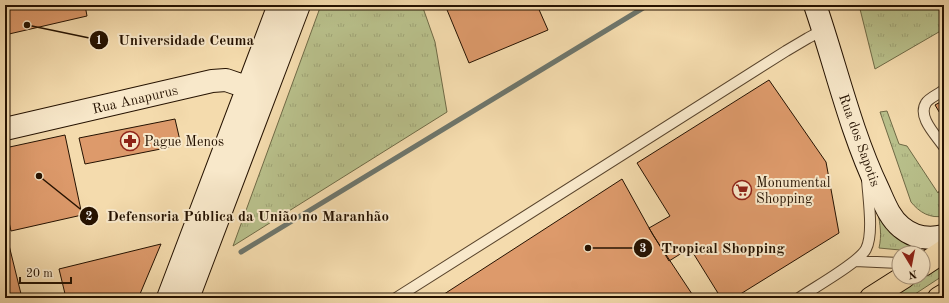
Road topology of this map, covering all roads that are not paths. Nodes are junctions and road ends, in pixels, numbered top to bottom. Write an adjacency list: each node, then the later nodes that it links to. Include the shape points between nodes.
1 (279, 5): 6 (main road)
2 (299, 5): 6 (main road)
3 (815, 5): 4 (main road, Rua dos Sapotis)
4 (823, 30): 9 (main road, Rua dos Sapotis); 19 (lane)
5 (944, 90): 8 (lane, via 926,102 923,109 924,118)
6 (256, 91): 7 (main road, Rua Anapurus, via 226,80 212,81); 17 (main road); 18 (main road)
7 (5, 129)
8 (944, 147)
9 (866, 163): 10 (main road, Rua dos Sapotis, via 889,214 901,227 917,237); 13 (lane, via 870,234 866,249)
10 (944, 236)
11 (944, 251): 12 (main road)
12 (931, 259)
13 (855, 261): 14 (lane); 20 (lane)
14 (891, 263)
15 (891, 285): 21 (main road)
16 (944, 295): 22 (main road)
17 (168, 298)
18 (188, 298)
19 (396, 298)
20 (799, 298)
21 (871, 298)
22 (939, 298)

